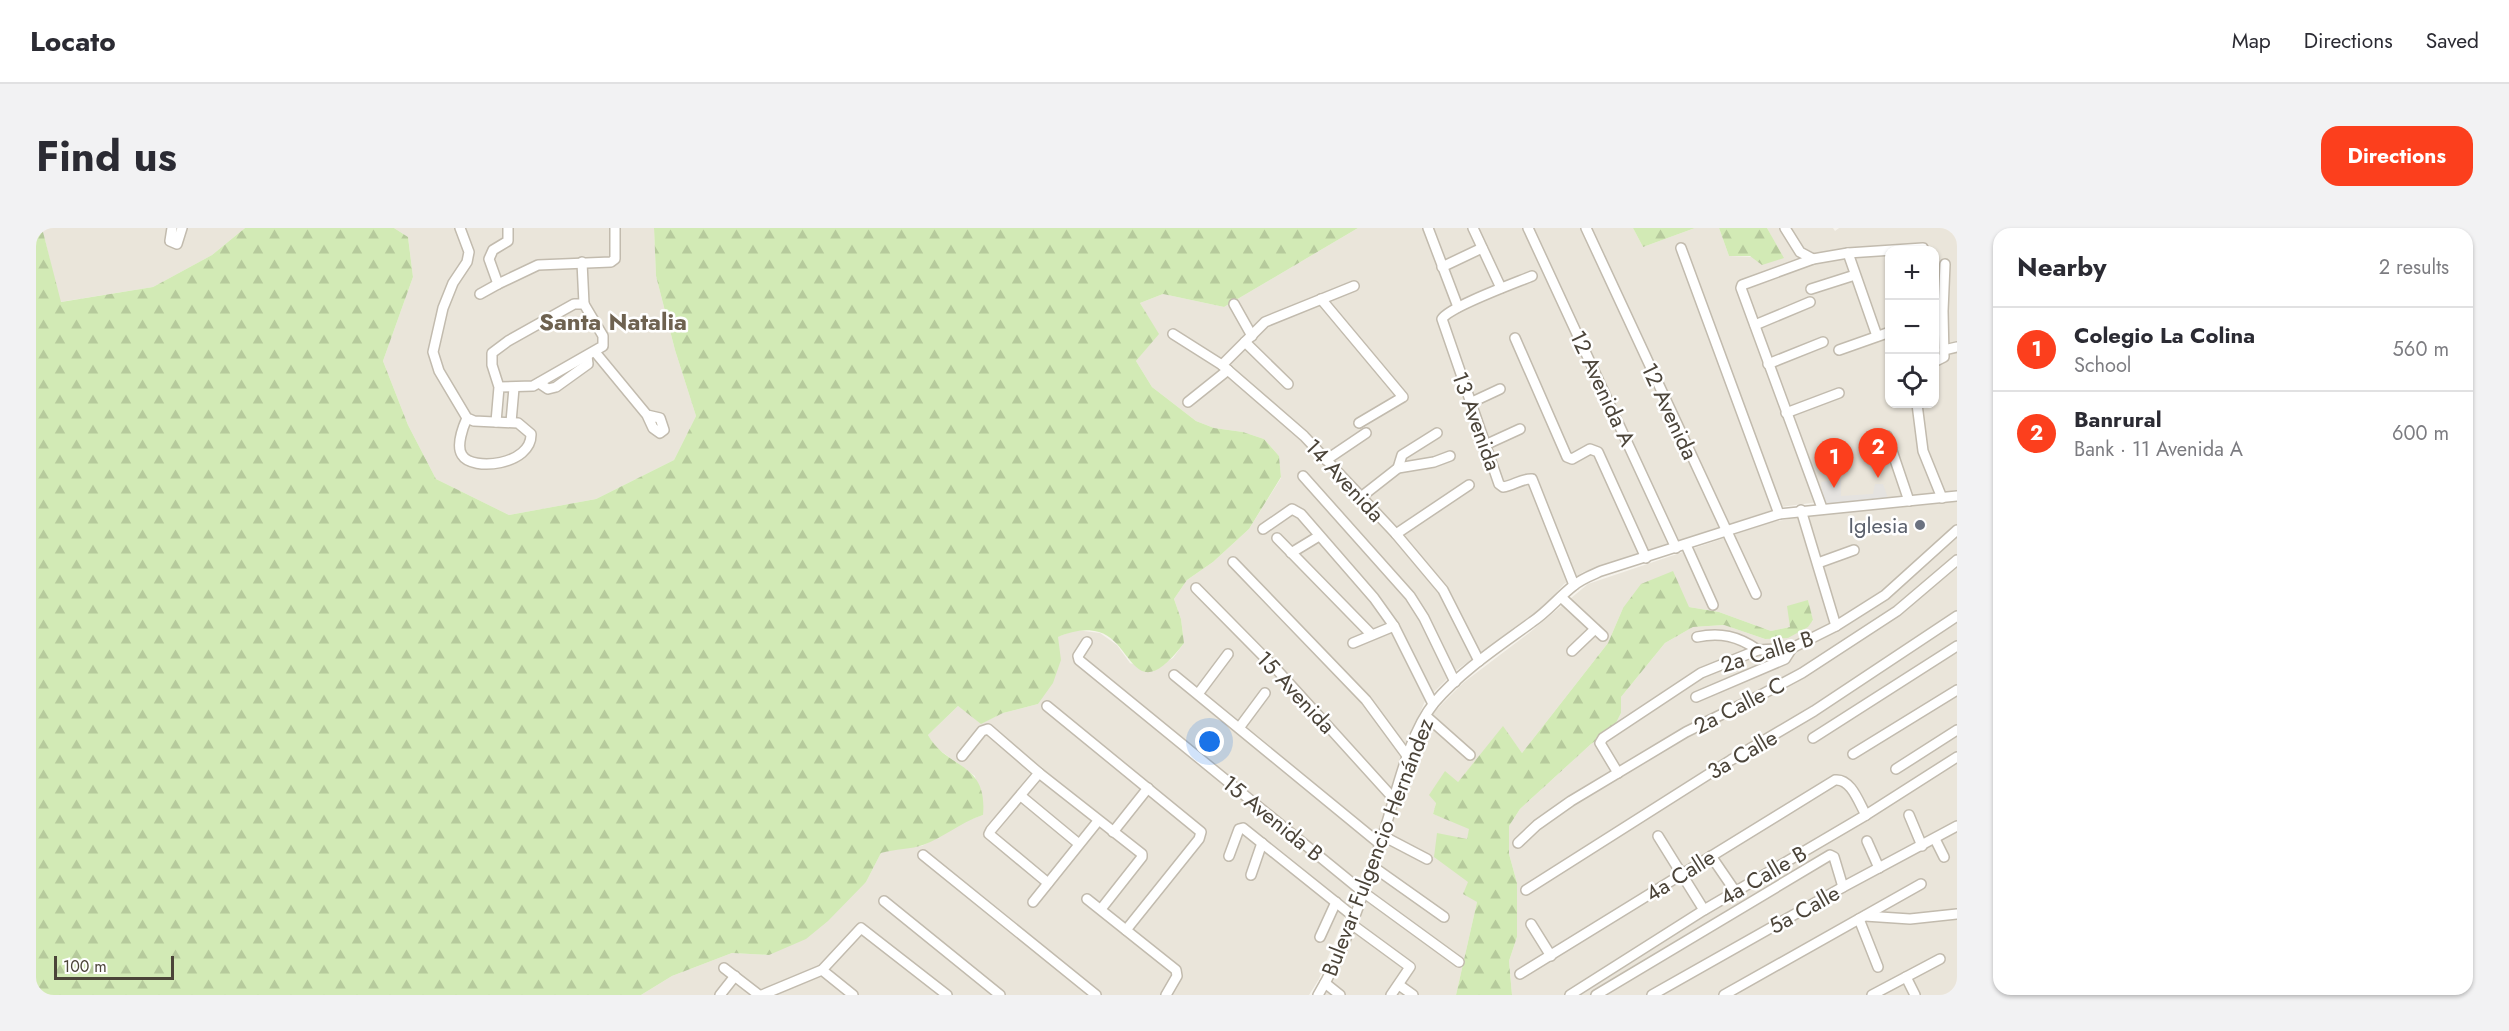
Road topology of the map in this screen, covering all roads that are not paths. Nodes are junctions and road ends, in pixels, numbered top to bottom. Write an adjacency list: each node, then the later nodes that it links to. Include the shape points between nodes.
1 (172, 228): 2 (street, via 170,241 177,244)
2 (182, 228)
3 (460, 228): 54 (street, via 469,252 467,262 443,308 433,352 439,371)
4 (507, 228): 21 (street, via 508,241 493,250 489,258)
5 (615, 228): 16 (street, via 615,259)
6 (1428, 228): 18 (street)
7 (1473, 228): 11 (street)
8 (1528, 228): 82 (street, 12 Avenida A)
9 (1586, 228): 77 (street, 12 Avenida)
10 (1785, 228): 15 (street, via 1800,252)
11 (1482, 248): 18 (street); 23 (street)
12 (1681, 248): 74 (street)
13 (1885, 252): 14 (street)
14 (1848, 254): 15 (street); 19 (street)
15 (1813, 260): 31 (street, via 1744,283 1741,288)
16 (582, 262): 21 (street, via 534,266); 28 (street)
17 (1945, 264): 41 (street)
18 (1442, 267): 30 (street)
19 (1855, 275): 24 (street); 34 (street)
20 (1532, 276): 23 (street)
21 (498, 284): 25 (street)
22 (1354, 286): 26 (street)
23 (1501, 288): 30 (street)
24 (1811, 289)
25 (480, 294)
26 (1321, 300): 36 (street, via 1272,318); 57 (street, via 1403,397)
27 (1810, 302): 31 (street)
28 (584, 304): 40 (street, via 605,340); 45 (street, via 574,304 497,348 491,360)
29 (1234, 304): 36 (street)
30 (1458, 307): 50 (street, 13 Avenida, via 1442,319)
31 (1755, 325): 42 (street)
32 (1885, 333): 34 (street)
33 (1173, 334): 43 (street, 14 Avenida)
34 (1876, 336): 39 (street)
35 (1515, 338): 85 (street, via 1567,457 1572,459 1590,449 1598,452)
36 (1249, 339): 43 (street); 44 (street)
37 (1823, 342): 42 (street)
38 (1957, 347): 41 (street)
39 (1839, 350)
40 (591, 354): 46 (street, via 588,364 556,387 548,389 538,383); 53 (street)
41 (1941, 356)
42 (1768, 364): 52 (street)
43 (1225, 367): 49 (street); 64 (street, 14 Avenida)
44 (1288, 384)
45 (499, 387): 46 (street); 55 (street)
46 (514, 388): 56 (street)
47 (1500, 389): 50 (street)
48 (1839, 393): 52 (street)
49 (1188, 402)
50 (1470, 403): 62 (street, 13 Avenida)
51 (1918, 408): 70 (street, via 1923,451)
52 (1786, 413): 72 (street)
53 (647, 415)
54 (467, 418): 55 (street); 56 (street, via 461,452 466,459 478,462 504,462 524,453 531,434 524,426)
55 (496, 422): 56 (street)
56 (511, 422)
57 (1359, 423)
58 (1520, 429): 62 (street)
59 (1366, 433): 64 (street)
60 (1437, 433): 65 (street, via 1402,455)
61 (1887, 436): 71 (street)
62 (1485, 445): 89 (street, 13 Avenida, via 1499,484 1509,486 1528,478 1534,482)
63 (1450, 456): 65 (street)
64 (1326, 460): 69 (street, 14 Avenida)
65 (1398, 468): 69 (street)
66 (1303, 477): 108 (street, via 1410,596)
67 (1469, 485): 78 (street)
68 (1957, 488): 70 (street)
69 (1361, 497): 78 (street, 14 Avenida)
70 (1949, 497): 71 (street, Bulevar Fulgencio Hernández)
71 (1909, 501): 72 (street, Bulevar Fulgencio Hernández)
72 (1822, 508): 73 (street, Bulevar Fulgencio Hernández)
73 (1801, 510): 74 (street, Bulevar Fulgencio Hernández); 88 (street)
74 (1779, 514): 77 (street, Bulevar Fulgencio Hernández)
75 (1263, 529): 79 (street, via 1292,509)
76 (1957, 530): 96 (street, 2a Calle B, via 1885,595)
77 (1726, 532): 81 (street, Bulevar Fulgencio Hernández); 91 (street, 12 Avenida)
78 (1396, 534): 106 (street, 14 Avenida, via 1443,590)
79 (1319, 536): 84 (street); 95 (street)
80 (1276, 538): 84 (street)
81 (1686, 545): 82 (street, Bulevar Fulgencio Hernández); 93 (street)
82 (1676, 548): 85 (street, Bulevar Fulgencio Hernández)
83 (1854, 550): 88 (street)
84 (1292, 553): 97 (street)
85 (1646, 558): 89 (street, Bulevar Fulgencio Hernández, via 1601,571)
86 (1957, 560): 126 (street, 2a Calle C, via 1897,612 1802,673 1686,732)
87 (1233, 562): 122 (street, via 1366,700)
88 (1818, 563): 96 (street)
89 (1574, 585): 92 (street, Bulevar Fulgencio Hernández)
90 (1196, 588): 129 (street, 15 Avenida, via 1278,671)
91 (1756, 594)
92 (1561, 597): 104 (street, via 1599,632); 106 (street, Bulevar Fulgencio Hernández)
93 (1713, 605)
94 (1957, 616): 155 (street, 3a Calle, via 1814,711)
95 (1394, 626): 97 (street); 113 (street)
96 (1836, 626): 102 (street, 2a Calle B)
97 (1371, 634): 100 (street)
98 (1697, 637): 103 (street, via 1730,636)
99 (1088, 642): 157 (street, 15 Avenida B, via 1079,660)
100 (1353, 643)
101 (1957, 646): 118 (street)
102 (1792, 648): 103 (street, 2a Calle B); 112 (street, via 1785,658)
103 (1758, 650): 126 (street, 2a Calle B, via 1690,678 1603,738 1600,743)
104 (1572, 651)
105 (1228, 654): 111 (street)
106 (1479, 661): 108 (street, Bulevar Fulgencio Hernández)
107 (1174, 675): 111 (street)
108 (1455, 682): 113 (street, Bulevar Fulgencio Hernández)
109 (1957, 690): 119 (street)
110 (1265, 693): 116 (street)
111 (1198, 694): 116 (street)
112 (1696, 697)
113 (1433, 704): 115 (street, Bulevar Fulgencio Hernández)
114 (1047, 706): 127 (street)
115 (1426, 716): 120 (street); 122 (street, Bulevar Fulgencio Hernández)
116 (1239, 728): 137 (street)
117 (1957, 730): 124 (street)
118 (1813, 738)
119 (1853, 754)
120 (1470, 755)
121 (962, 756): 125 (street, via 982,730 988,729)
122 (1408, 757): 129 (street, Bulevar Fulgencio Hernández)
123 (1957, 757): 131 (street, 4a Calle B)
124 (1896, 769)
125 (1039, 773): 128 (street); 132 (street)
126 (1618, 773): 140 (street, 2a Calle C, via 1571,801)
127 (1148, 788): 134 (street); 169 (street, via 1201,832)
128 (1021, 796): 141 (street); 152 (street, via 990,836)
129 (1394, 800): 137 (street, Bulevar Fulgencio Hernández)
130 (1909, 814): 142 (street)
131 (1866, 815): 145 (street, 4a Calle, via 1847,783 1835,780); 156 (street, 4a Calle B)
132 (1098, 820): 134 (street); 141 (street)
133 (1957, 826): 136 (street, 5a Calle)
134 (1113, 832): 162 (street, via 1142,857)
135 (1658, 836): 150 (street)
136 (1935, 839): 142 (street, 5a Calle); 146 (street)
137 (1381, 840): 147 (street); 148 (street, Bulevar Fulgencio Hernández)
138 (1867, 841): 149 (street)
139 (1262, 843): 144 (street, via 1239,829); 151 (street); 161 (street)
140 (1518, 843)
141 (1079, 844): 152 (street)
142 (1922, 846): 149 (street, 5a Calle)
143 (923, 855): 188 (street)
144 (1229, 856)
145 (1711, 856): 150 (street, 4a Calle); 156 (street)
146 (1944, 857)
147 (1427, 858)
148 (1372, 866): 157 (street, Bulevar Fulgencio Hernández); 165 (street)
149 (1879, 868): 154 (street, 5a Calle)
150 (1683, 874): 163 (street); 171 (street, 4a Calle)
151 (1251, 875)
152 (1048, 883): 160 (street)
153 (1921, 884): 166 (street)
154 (1843, 887): 195 (street, via 1830,855); 196 (street, 5a Calle)
155 (1526, 890)
156 (1735, 891): 163 (street, 4a Calle B)
157 (1362, 892): 167 (street, Bulevar Fulgencio Hernández); 173 (street, 15 Avenida B)
158 (1087, 899): 162 (street)
159 (884, 902): 187 (street)
160 (1033, 902)
161 (1336, 903): 167 (street); 170 (street)
162 (1101, 909): 169 (street)
163 (1704, 910): 194 (street, 4a Calle B)
164 (1957, 914): 166 (street, via 1910,919)
165 (1444, 917)
166 (1862, 917): 174 (street); 197 (street)
167 (1352, 920): 180 (street, Bulevar Fulgencio Hernández); 181 (street, via 1410,967)
168 (1531, 924): 171 (street)
169 (1126, 930): 189 (street, via 1176,970 1177,976)
170 (1320, 937)
171 (1551, 956): 177 (street, 4a Calle)
172 (1940, 959): 179 (street)
173 (1459, 962)
174 (1878, 967)
175 (724, 968): 178 (street)
176 (822, 970): 184 (street); 185 (street); 186 (street, via 863,928)
177 (1520, 974)
178 (735, 976): 183 (street); 184 (street)
179 (1906, 977): 182 (street); 198 (street)
180 (1325, 983): 190 (street, Bulevar Fulgencio Hernández); 191 (street)
181 (1399, 984): 192 (street); 193 (street)
182 (1872, 994)
183 (720, 995)
184 (760, 995)
185 (854, 995)
186 (947, 995)
187 (1000, 995)
188 (1096, 995)
189 (1166, 995)
190 (1318, 995)
191 (1340, 995)
192 (1391, 995)
193 (1413, 995)
194 (1570, 995)
195 (1596, 995)
196 (1652, 995)
197 (1724, 995)
198 (1915, 995)

